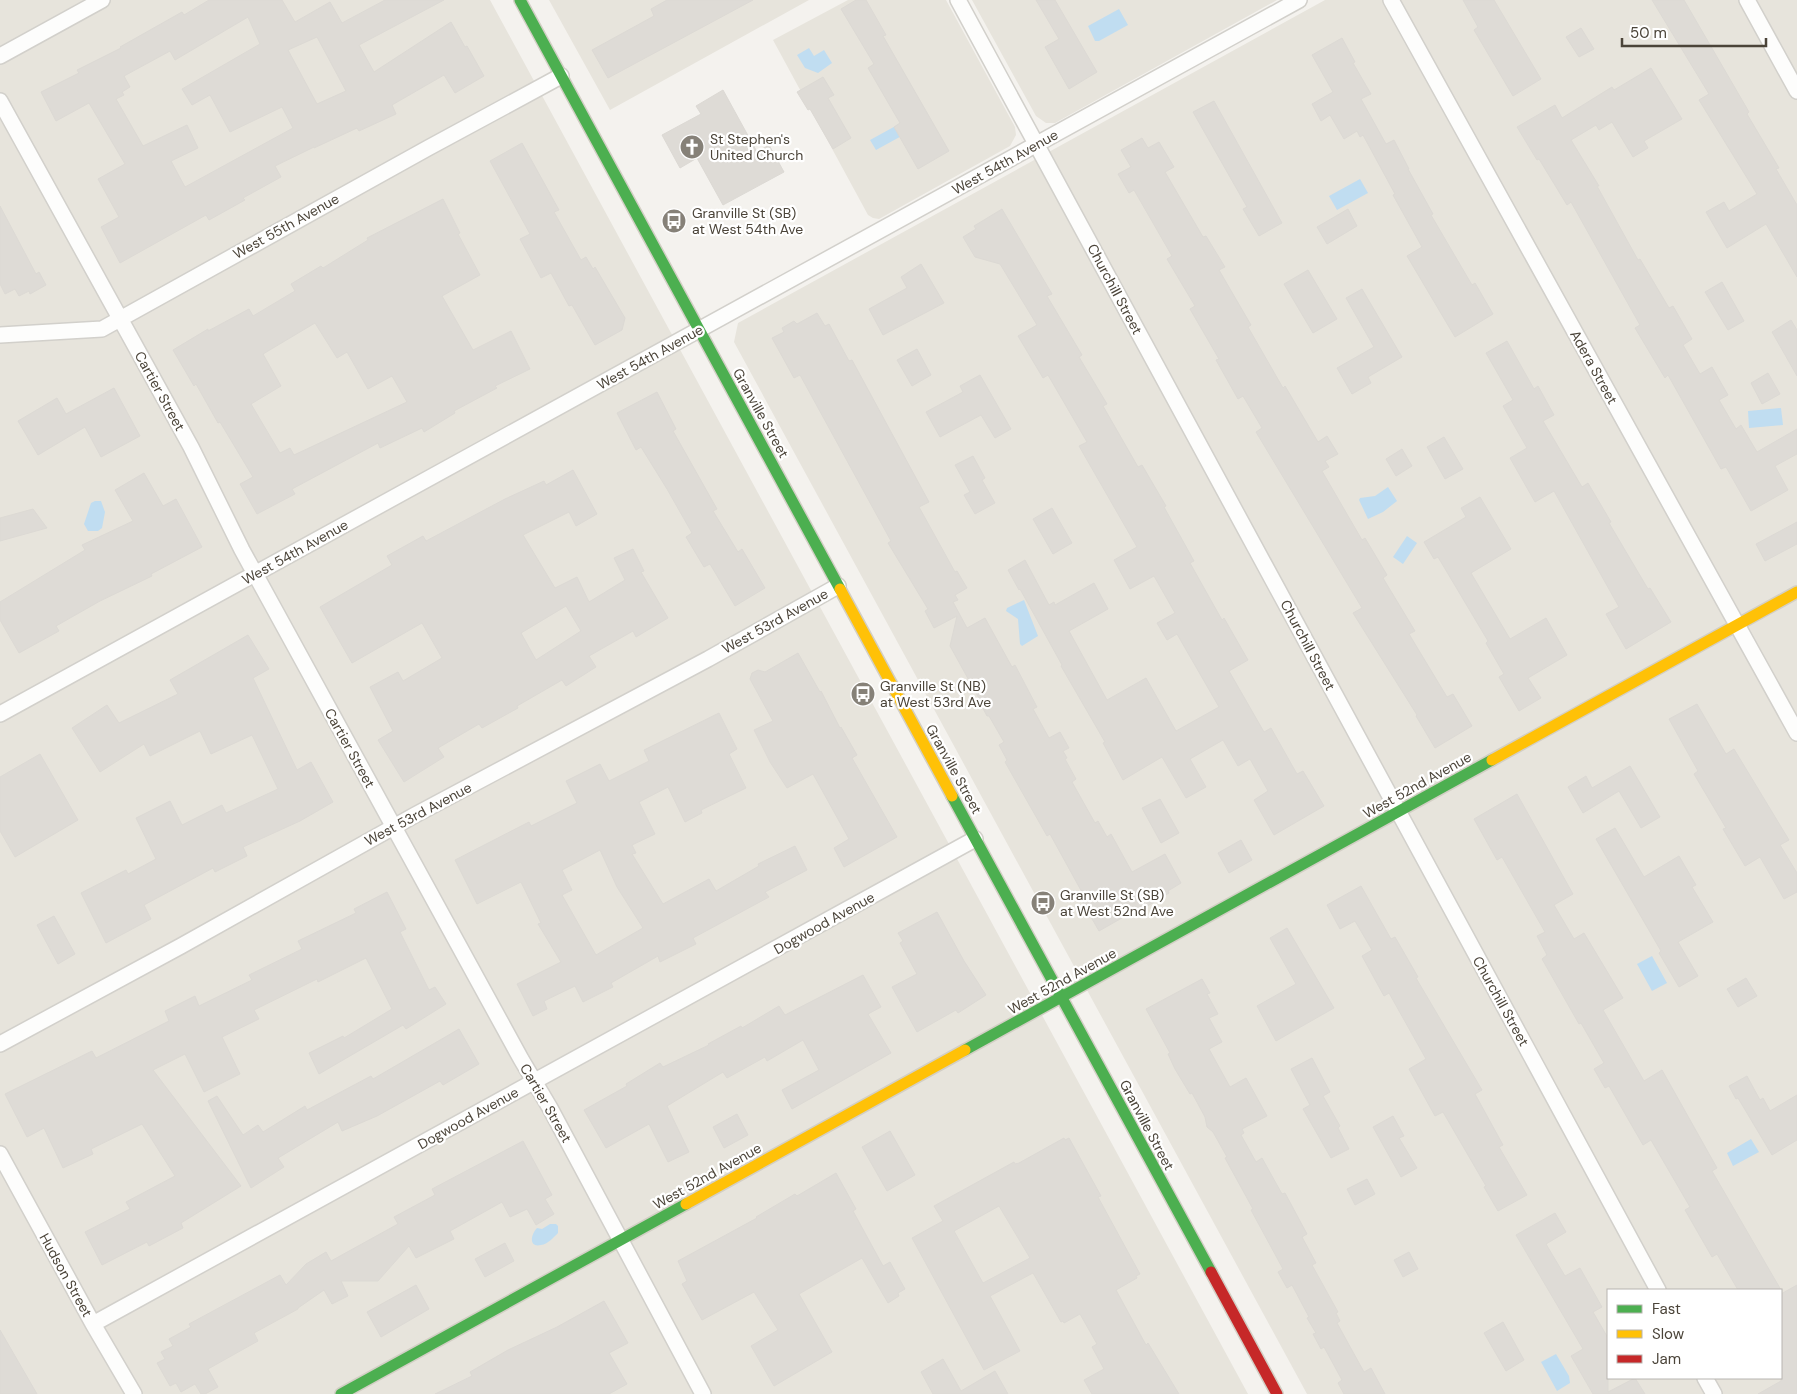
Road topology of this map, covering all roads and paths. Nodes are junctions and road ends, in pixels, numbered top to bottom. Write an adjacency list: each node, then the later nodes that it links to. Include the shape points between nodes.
1 (102, 0): 7 (street)
2 (520, 0): 8 (main road, Granville Street)
3 (958, 0): 11 (street, Churchill Street)
4 (1299, 0): 11 (street, West 54th Avenue)
5 (1391, 0): 18 (street, Adera Street)
6 (1747, 0): 9 (street)
7 (0, 56)
8 (561, 76): 12 (street, West 55th Avenue); 13 (main road, Granville Street)
9 (1797, 91)
10 (0, 100): 12 (street, Cartier Street)
11 (1037, 144): 13 (street, West 54th Avenue); 21 (street, Churchill Street)
12 (120, 319): 14 (street, West 55th Avenue, via 98,330); 15 (street, Cartier Street, via 191,447)
13 (699, 330): 15 (street, West 54th Avenue); 16 (main road, Granville Street)
14 (0, 335)
15 (255, 574): 19 (street, West 54th Avenue); 22 (street, Cartier Street)
16 (838, 586): 22 (street, West 53rd Avenue); 23 (main road, Granville Street)
17 (1797, 592): 18 (main road, West 52nd Avenue)
18 (1737, 626): 20 (street, Adera Street); 21 (main road, West 52nd Avenue)
19 (0, 714)
20 (1797, 733)
21 (1398, 812): 24 (main road, West 52nd Avenue); 29 (street, Churchill Street)
22 (394, 827): 25 (street, West 53rd Avenue); 26 (street, Cartier Street)
23 (976, 839): 24 (main road, Granville Street); 26 (street, Dogwood Avenue)
24 (1062, 998): 28 (main road, West 52nd Avenue); 35 (main road, Granville Street)
25 (0, 1044)
26 (534, 1082): 28 (street, Cartier Street); 30 (street, Dogwood Avenue)
27 (0, 1154): 30 (street, Hudson Street)
28 (621, 1240): 33 (main road, West 52nd Avenue); 34 (street, Cartier Street)
29 (1657, 1289)
30 (93, 1324): 32 (street, Hudson Street)
31 (1706, 1379): 36 (street)
32 (134, 1394)
33 (341, 1394)
34 (703, 1394)
35 (1277, 1394)
36 (1714, 1394)

